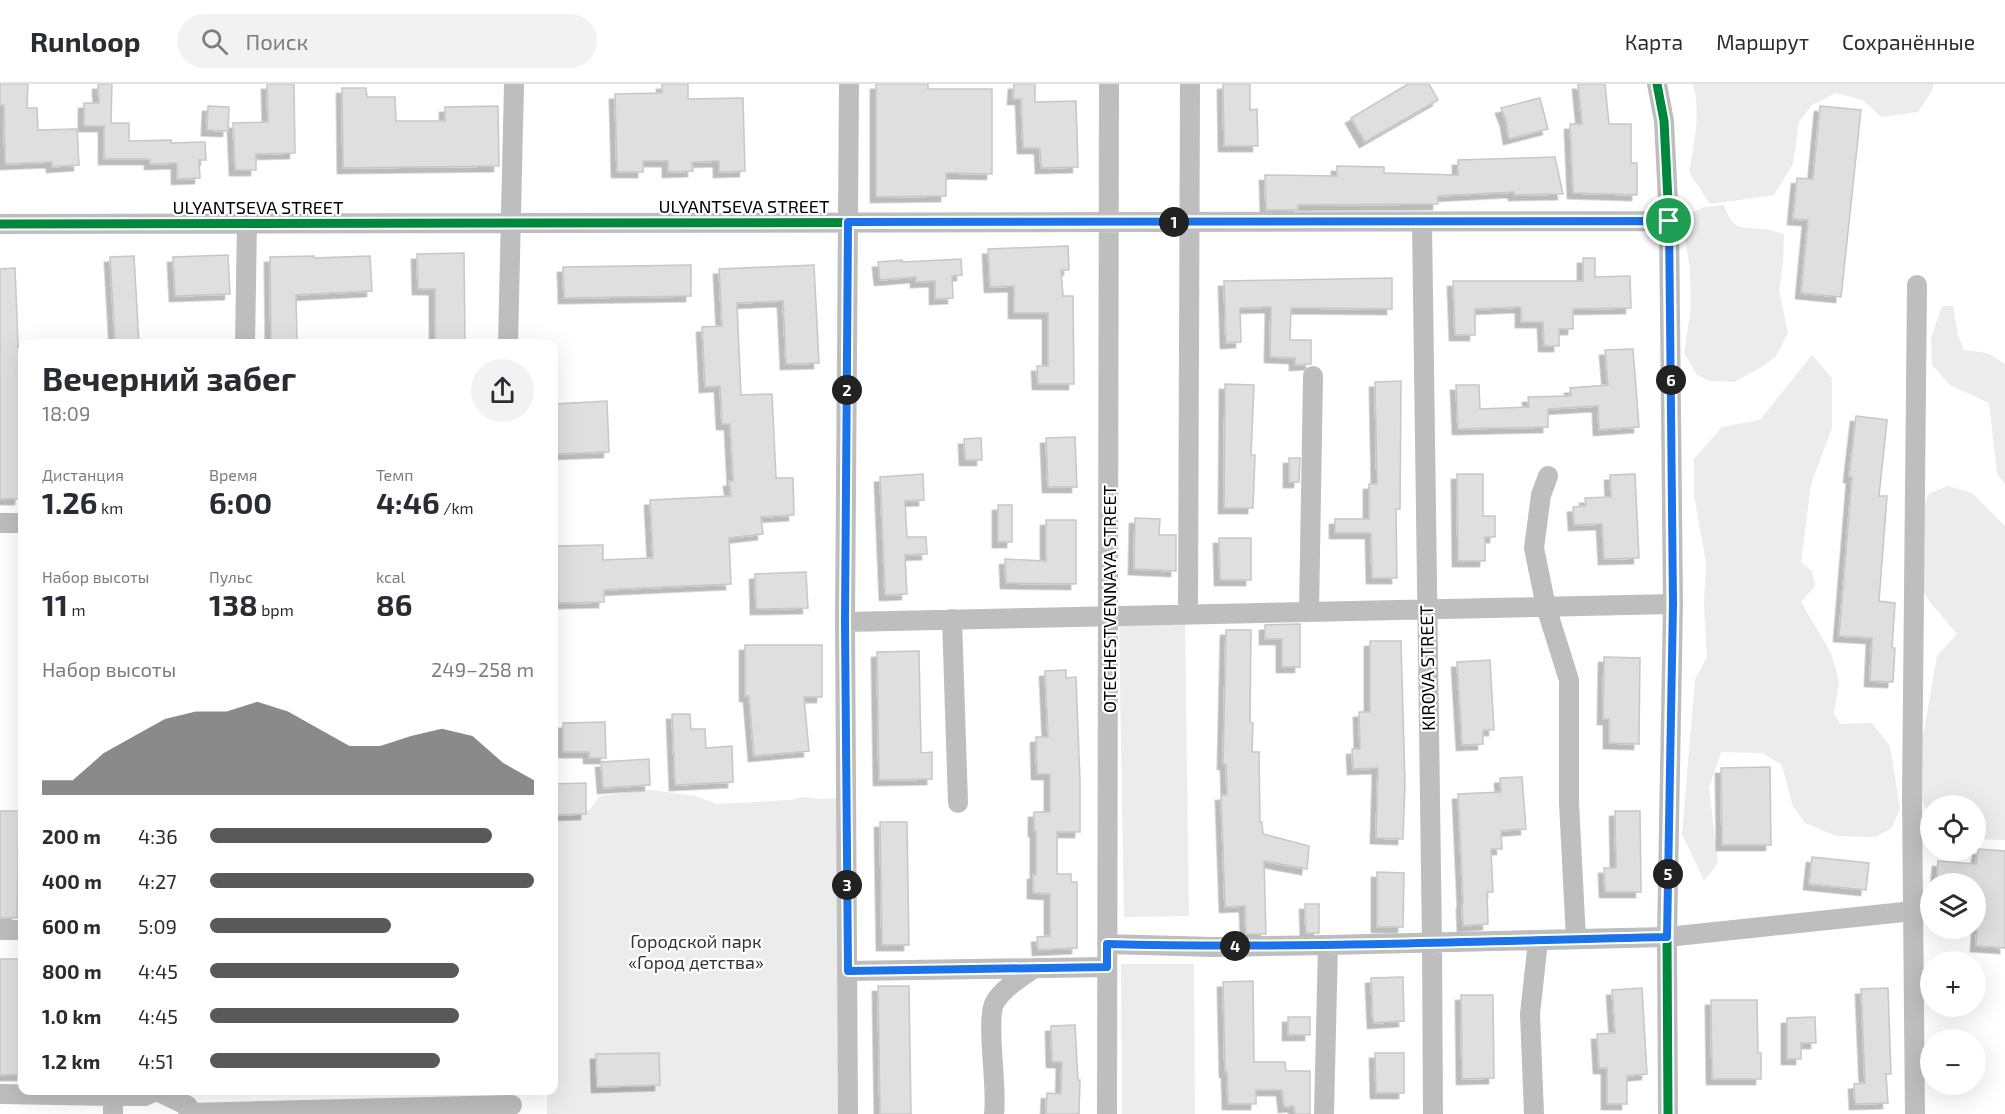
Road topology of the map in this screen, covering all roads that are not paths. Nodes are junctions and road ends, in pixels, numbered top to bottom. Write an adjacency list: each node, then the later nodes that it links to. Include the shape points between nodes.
1 (514, 84): 12 (street)
2 (849, 84): 7 (street)
3 (1109, 84): 8 (street, OTECHESTVENNAYA STREET)
4 (1190, 84): 9 (street)
5 (1657, 84): 6 (street, via 1664,121)
6 (1669, 221): 10 (street, ULYANTSEVA STREET); 21 (street)
7 (848, 222): 8 (street, ULYANTSEVA STREET); 12 (street, ULYANTSEVA STREET); 28 (street)
8 (1109, 222): 9 (street, ULYANTSEVA STREET); 26 (street, OTECHESTVENNAYA STREET)
9 (1191, 222): 10 (street, ULYANTSEVA STREET); 25 (street)
10 (1422, 222): 23 (street, KIROVA STREET)
11 (246, 223): 12 (street, ULYANTSEVA STREET); 13 (street, ULYANTSEVA STREET); 15 (street)
12 (512, 223): 16 (street)
13 (0, 224)
14 (1917, 285): 30 (street)
15 (245, 339)
16 (508, 339)
17 (1313, 376): 24 (street)
18 (1548, 476): 22 (street, via 1541,495 1534,548)
19 (18, 523): 20 (street)
20 (0, 524)
21 (1673, 604): 22 (street); 33 (street)
22 (1546, 607): 23 (street); 34 (street, via 1569,680 1569,803)
23 (1426, 609): 24 (street); 36 (street, KIROVA STREET)
24 (1309, 612): 25 (street)
25 (1188, 615): 26 (street)
26 (1109, 616): 27 (street); 37 (street, OTECHESTVENNAYA STREET)
27 (952, 620): 28 (street); 29 (street)
28 (845, 622): 41 (street)
29 (958, 803)
30 (1913, 911): 33 (street); 56 (street)
31 (0, 930): 32 (street)
32 (18, 930)
33 (1667, 937): 34 (street); 55 (street)
34 (1576, 939): 35 (street)
35 (1538, 941): 36 (street); 54 (street, via 1530,1014)
36 (1432, 943): 38 (street); 53 (street, KIROVA STREET)
37 (1107, 944): 38 (street); 39 (street, OTECHESTVENNAYA STREET)
38 (1328, 945): 52 (street)
39 (1107, 967): 40 (street); 51 (street, OTECHESTVENNAYA STREET)
40 (1034, 968): 41 (street); 50 (street, via 1007,988 994,1004)
41 (848, 971): 49 (street)
42 (0, 1094): 46 (street)
43 (148, 1095): 47 (street)
44 (166, 1095): 48 (street)
45 (512, 1103): 48 (street)
46 (31, 1104): 47 (street)
47 (113, 1105)
48 (188, 1106)
49 (848, 1114)
50 (994, 1114)
51 (1107, 1114)
52 (1324, 1114)
53 (1432, 1114)
54 (1534, 1114)
55 (1668, 1114)
56 (1915, 1114)

